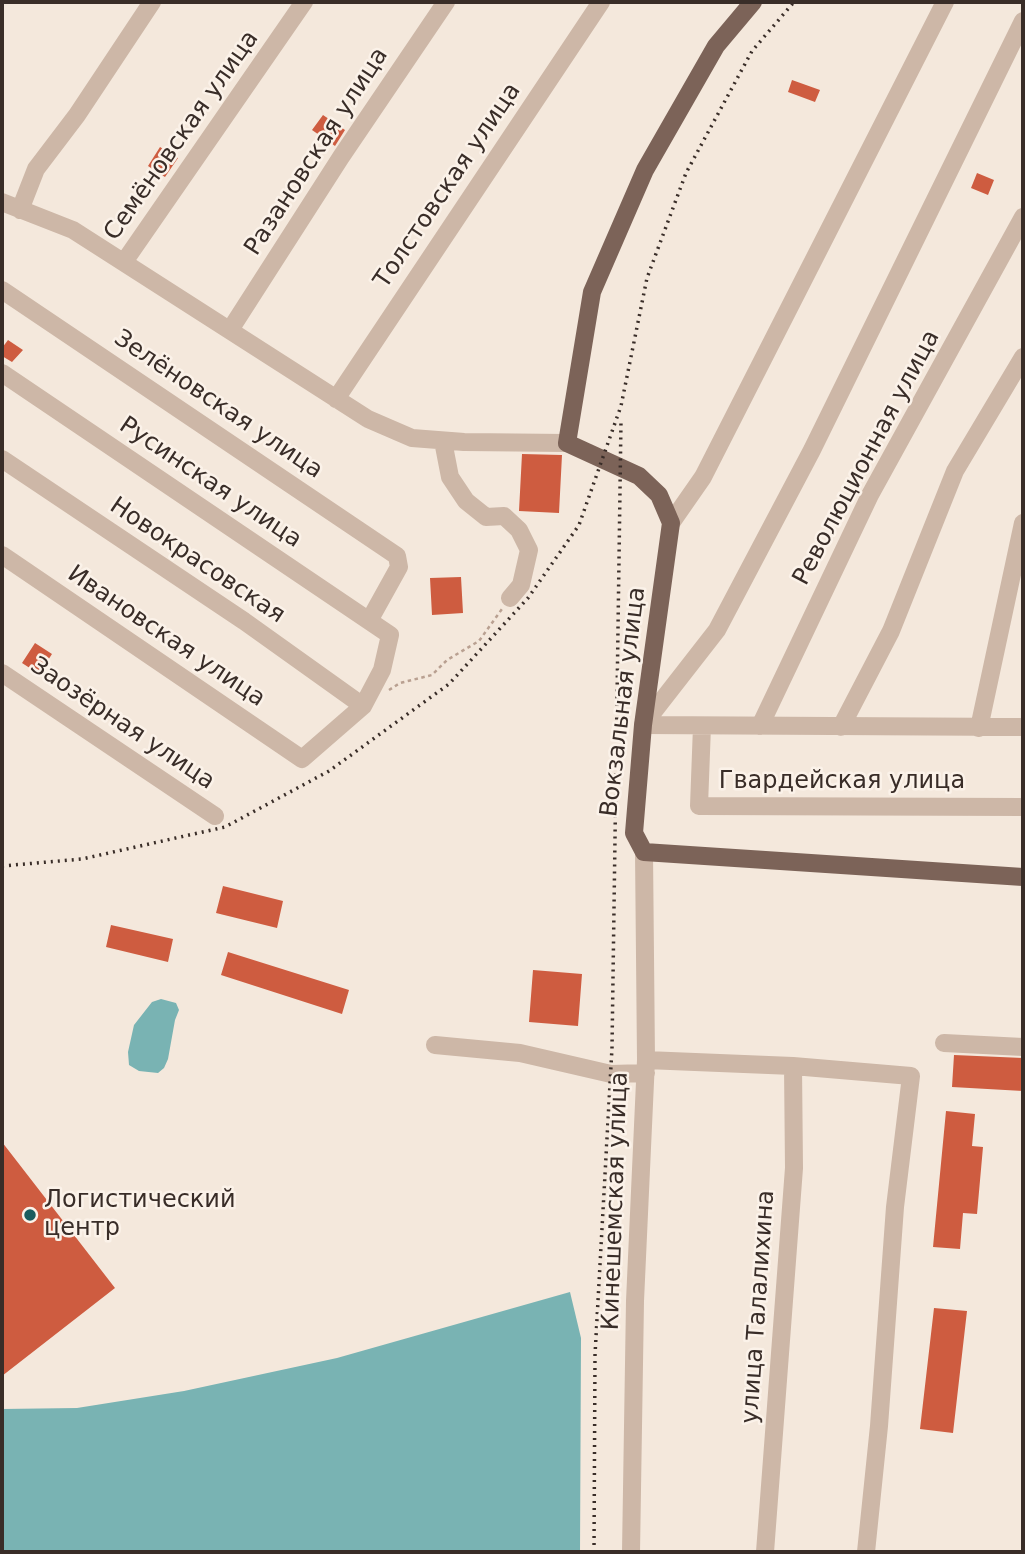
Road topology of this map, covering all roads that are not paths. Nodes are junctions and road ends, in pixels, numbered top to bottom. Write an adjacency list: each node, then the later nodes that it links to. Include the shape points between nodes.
1 (152, 2): 9 (street, via 36,169)
2 (303, 2): 11 (street, Семёновская улица)
3 (446, 2): 13 (street, Разановская улица)
4 (601, 2): 16 (street, Толстовская улица)
5 (753, 2): 18 (main road, via 716,46 645,170 592,292)
6 (945, 2): 20 (street, via 703,477)
7 (1023, 22): 27 (street, via 718,631)
8 (2, 202): 9 (street)
9 (20, 210): 11 (street, via 73,230)
10 (1023, 217): 29 (street, Революционная улица, via 870,495)
11 (124, 262): 13 (street)
12 (2, 290): 24 (street, Зелёновская улица, via 397,556 400,567)
13 (230, 330): 16 (street)
14 (1023, 357): 30 (street, via 955,471 891,631)
15 (2, 373): 24 (street, Русинская улица)
16 (336, 399): 17 (street, via 412,438)
17 (443, 441): 18 (street); 23 (street, via 450,477 466,501 486,517 504,516 519,530 529,550 521,585)
18 (567, 443): 20 (main road, via 639,476 659,495)
19 (2, 459): 26 (street, Новокрасовская)
20 (671, 523): 27 (main road, Вокзальная улица)
21 (1023, 523): 32 (street)
22 (2, 555): 26 (street, Ивановская улица, via 302,759)
23 (510, 598)
24 (369, 621): 26 (street, Русинская улица, via 390,635 382,670)
25 (2, 673): 34 (street, Заозёрная улица)
26 (363, 706)
27 (643, 725): 28 (street); 35 (main road, Вокзальная улица, via 634,833)
28 (702, 726): 29 (street); 33 (street, Гвардейская улица, via 699,806)
29 (761, 726): 30 (street)
30 (841, 727): 32 (street)
31 (1023, 727): 32 (street)
32 (979, 728)
33 (1023, 807)
34 (215, 816)
35 (644, 852): 36 (main road); 41 (street, Кинешемская улица)
36 (1023, 877)
37 (944, 1043): 39 (street)
38 (435, 1045): 41 (street, via 520,1053 611,1074)
39 (1023, 1047)
40 (793, 1066): 41 (street); 43 (street, улица Талалихина, via 794,1168); 44 (street, via 911,1076 895,1207)
41 (646, 1067): 42 (street, Кинешемская улица, via 635,1301)
42 (631, 1552)
43 (765, 1552)
44 (866, 1552)

